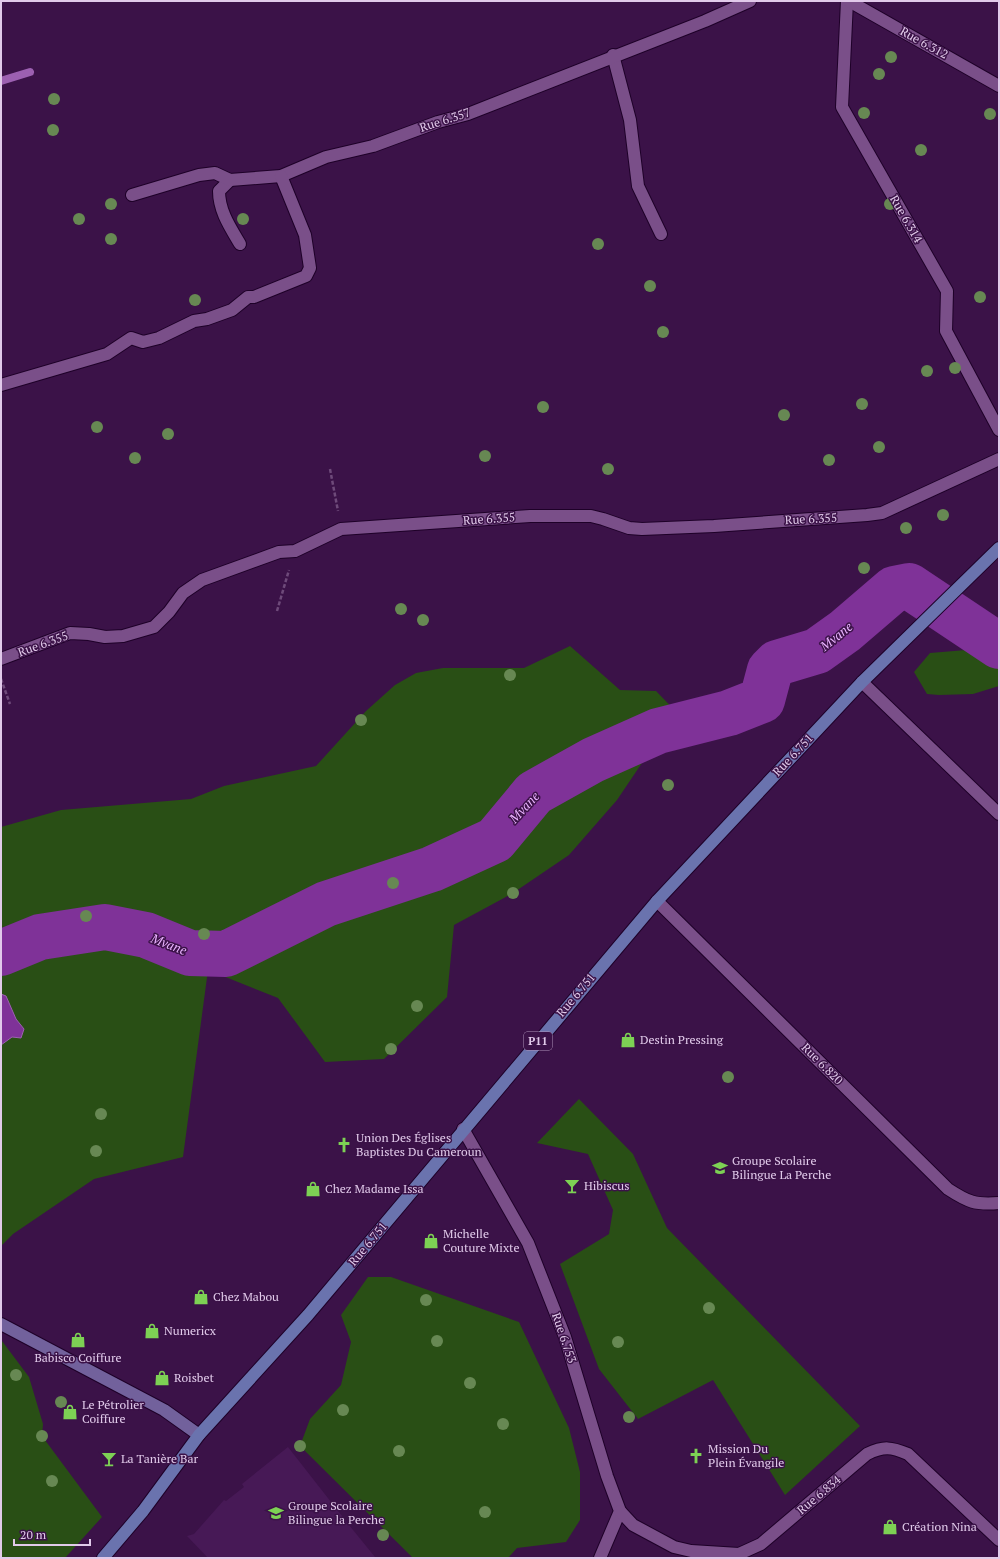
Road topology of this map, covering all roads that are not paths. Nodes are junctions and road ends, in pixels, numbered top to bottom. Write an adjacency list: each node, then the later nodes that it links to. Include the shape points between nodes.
1 (750, 1): 3 (street, Rue 6.357)
2 (848, 1): 4 (street, Rue 6.312); 11 (street, Rue 6.314, via 842,107 947,291 946,331)
3 (614, 55): 5 (street, Rue 6.357, via 468,114 372,146 326,157); 8 (street, via 630,120 638,186)
4 (999, 86)
5 (281, 176): 6 (street, Rue 6.357); 10 (street, via 306,235 310,268 306,276 254,297 248,297 232,310 194,321 159,338 143,342 132,338 107,354)
6 (230, 180): 7 (street, Rue 6.357, via 215,173 199,175); 9 (street, via 219,192 219,201 222,212)
7 (132, 195)
8 (661, 234)
9 (240, 244)
10 (1, 384)
11 (999, 430)
12 (999, 459): 14 (street, Rue 6.355, via 882,514 642,529 629,528 591,516 530,516 342,529 295,551 279,552 202,580 183,593 154,627 124,636 105,637 70,633)
13 (999, 548): 15 (main road, Rue 6.751 / P11)
14 (1, 659)
15 (862, 682): 16 (street); 17 (main road, Rue 6.751 / P11)
16 (999, 814)
17 (656, 901): 18 (main road, Rue 6.751 / P11); 19 (street, Rue 6.820, via 948,1189 964,1200 983,1204)
18 (463, 1130): 21 (main road, Rue 6.751 / P11, via 308,1315); 22 (street, Rue 6.753, via 528,1243 566,1337 607,1476)
19 (999, 1203)
20 (1, 1324): 21 (street, via 164,1410)
21 (199, 1435): 24 (main road, Rue 6.751 / P11, via 143,1511)
22 (620, 1511): 23 (street, Rue 6.834, via 632,1525 674,1547 691,1552 739,1554 761,1544 867,1454 881,1448 896,1449 908,1454); 25 (street)
23 (999, 1540)
24 (103, 1558)
25 (600, 1558)

